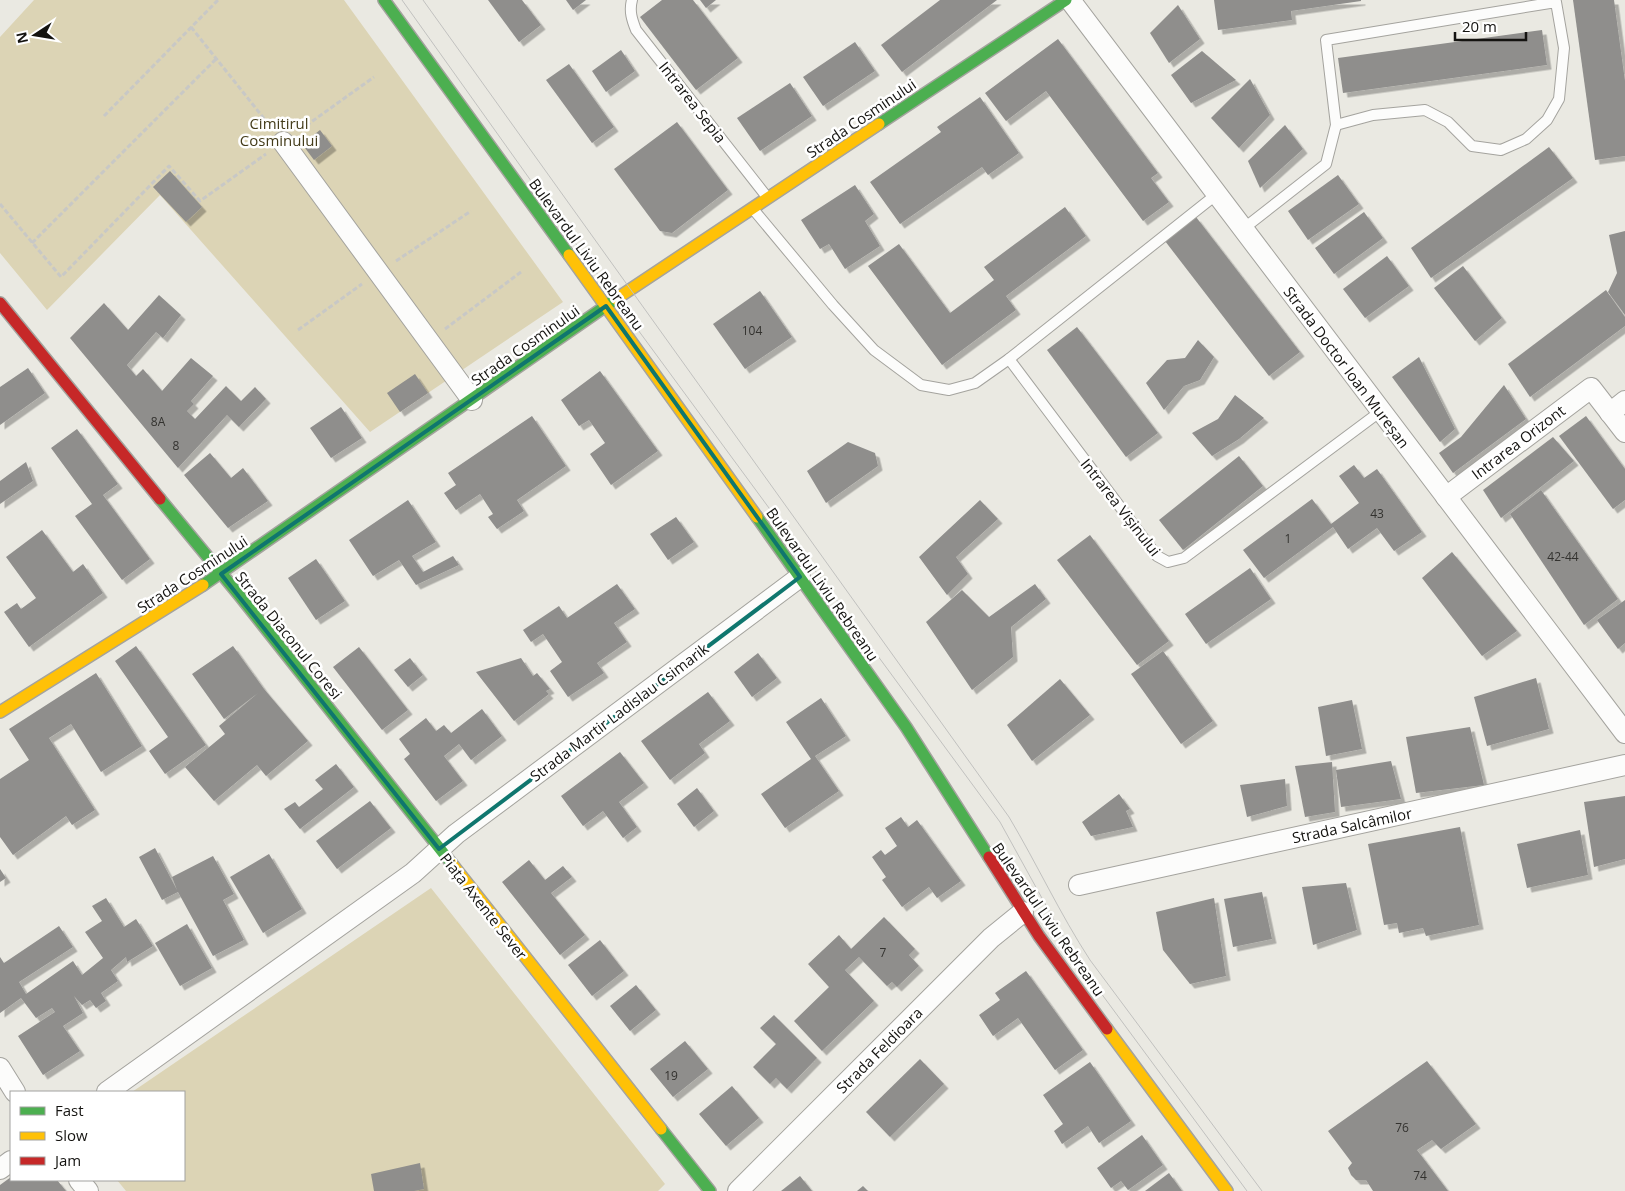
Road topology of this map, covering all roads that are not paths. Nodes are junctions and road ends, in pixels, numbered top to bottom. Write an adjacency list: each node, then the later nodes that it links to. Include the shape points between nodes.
1 (384, 0): 12 (street, Bulevardul Liviu Rebreanu)
2 (632, 0): 8 (lane, Intrarea Sepia, via 631,17 636,30)
3 (1066, 0): 8 (street, Strada Cosminului)
4 (1070, 0): 7 (street, Strada Doctor Ioan Mureșan)
5 (1336, 125): 5 (lane, via 1326,40 1556,2 1564,48 1559,99 1547,120 1526,139 1501,150 1472,146 1448,122 1425,110 1373,115); 10 (lane, via 1326,164)
6 (283, 142): 14 (street)
7 (1216, 194): 10 (street, Strada Doctor Ioan Mureșan); 13 (lane)
8 (768, 198): 9 (street, Strada Cosminului)
9 (753, 208): 12 (street, Strada Cosminului); 13 (lane, via 874,350 921,385 949,390 976,383)
10 (1243, 229): 16 (street, Strada Doctor Ioan Mureșan)
11 (0, 303): 19 (street, Strada Diaconul Coresi)
12 (606, 306): 14 (street, Strada Cosminului); 20 (street, Bulevardul Liviu Rebreanu)
13 (1009, 359): 16 (lane, Intrarea Vișinului, via 1157,556 1168,562 1184,558)
14 (472, 400): 19 (street, Strada Cosminului)
15 (1618, 407): 17 (street); 18 (street, Intrarea Orizont, via 1590,388)
16 (1381, 411): 18 (street, Strada Doctor Ioan Mureșan)
17 (1625, 432)
18 (1446, 497): 22 (street, Strada Doctor Ioan Mureșan)
19 (221, 574): 21 (street, Strada Cosminului); 24 (street, Strada Diaconul Coresi)
20 (800, 577): 24 (street, Strada Martir Ladislau Csimarik); 26 (street, Bulevardul Liviu Rebreanu, via 906,727)
21 (0, 712)
22 (1625, 733)
23 (1625, 765): 25 (street, Strada Salcâmilor)
24 (439, 849): 29 (street, Piața Axente Sever, via 413,873); 32 (street, Piața Axente Sever)
25 (1079, 885)
26 (1023, 912): 33 (street, Strada Feldioara, via 991,938); 34 (street, Bulevardul Liviu Rebreanu)
27 (0, 1068): 28 (street)
28 (14, 1091)
29 (108, 1091)
30 (80, 1181): 31 (street)
31 (88, 1191)
32 (710, 1191)
33 (738, 1191)
34 (1227, 1191)

